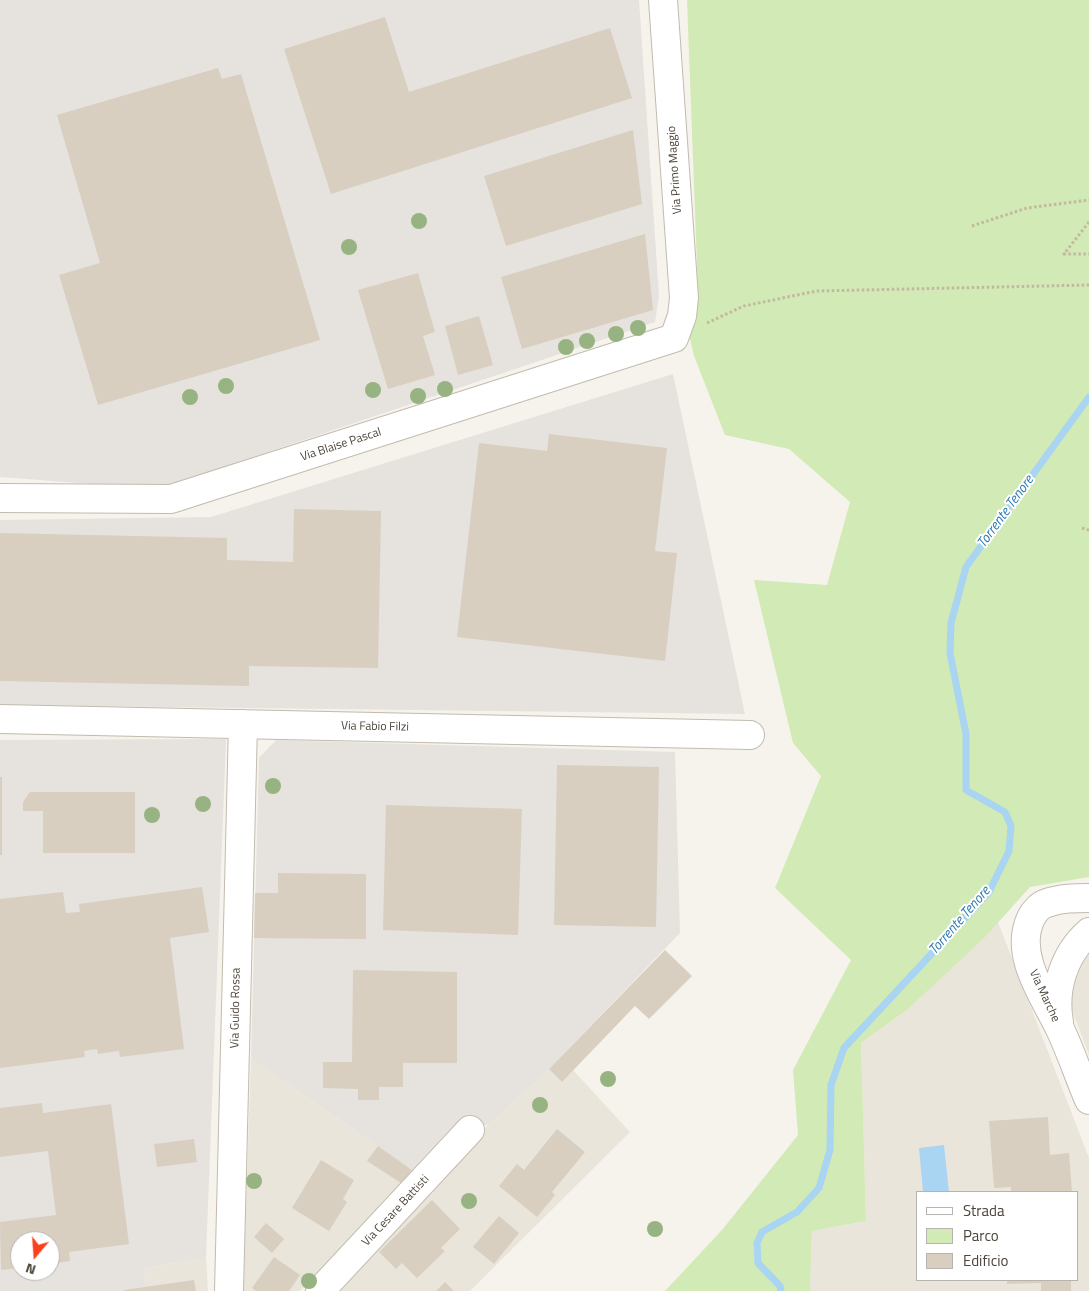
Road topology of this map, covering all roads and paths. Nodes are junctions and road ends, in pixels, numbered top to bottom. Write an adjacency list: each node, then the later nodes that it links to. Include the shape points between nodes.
1 (663, 0): 7 (street, Via Primo Maggio, via 684,298)
2 (1089, 200): 4 (path, via 1026,208)
3 (1089, 222): 5 (path, via 1064,254)
4 (972, 226)
5 (1089, 254)
6 (1089, 285): 7 (path, via 817,291 744,306)
7 (674, 338): 8 (street, Via Blaise Pascal, via 171,499)
8 (0, 498)
9 (1082, 528): 10 (path)
10 (1089, 530)
11 (0, 720): 12 (street, Via Fabio Filzi)
12 (243, 724): 13 (street, Via Fabio Filzi); 19 (street, Via Guido Rossa)
13 (750, 735)
14 (1089, 898): 16 (street, Via Marche, via 1045,903 1034,912 1026,928 1032,972)
15 (1089, 932): 16 (street, Via Marche, via 1070,954 1060,979 1056,1006)
16 (1061, 1031): 17 (street)
17 (1089, 1100)
18 (470, 1130): 20 (street, Via Cesare Battisti)
19 (228, 1291)
20 (320, 1291)

